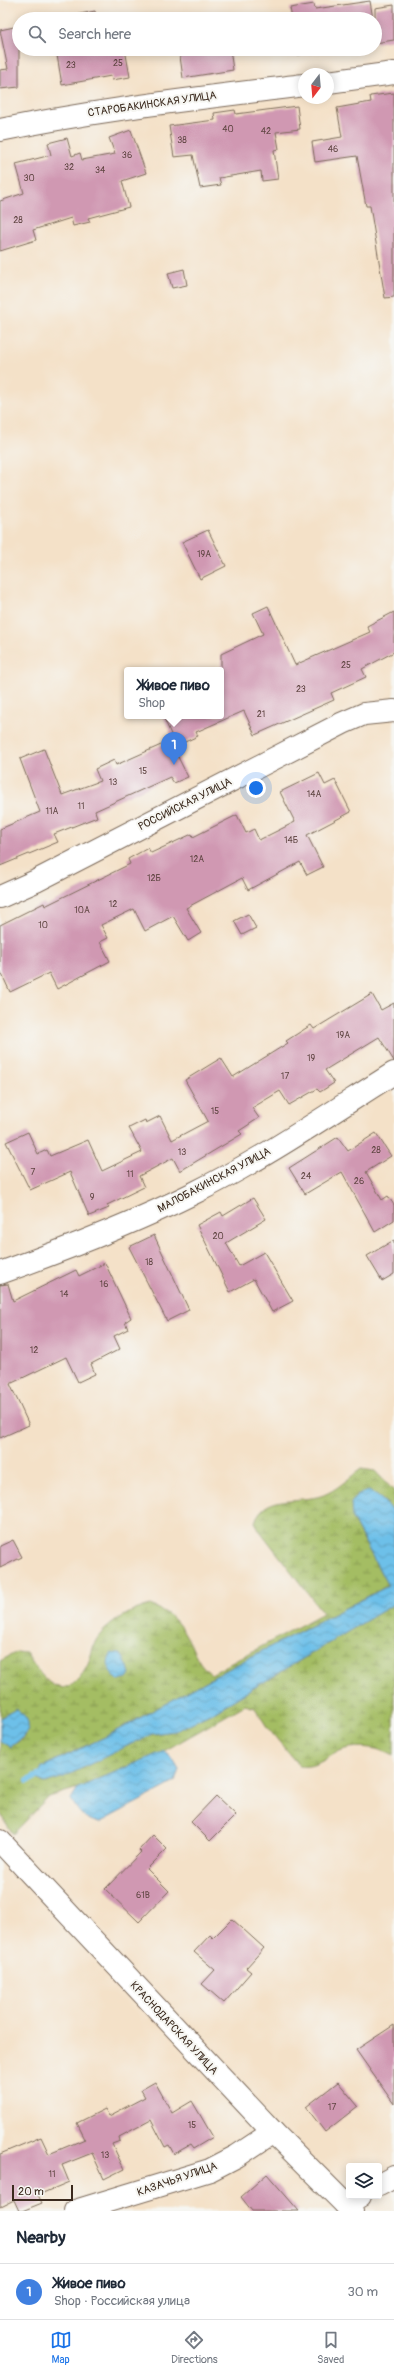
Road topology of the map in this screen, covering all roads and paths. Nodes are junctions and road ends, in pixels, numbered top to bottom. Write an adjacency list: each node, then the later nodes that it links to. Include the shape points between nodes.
1 (394, 73): 2 (street)
2 (334, 81)
3 (298, 86): 4 (street, СТАРОБАКИНСКАЯ УЛИЦА, via 59,117)
4 (0, 130)
5 (394, 711): 6 (street, РОССИЙСКАЯ УЛИЦА, via 364,714 343,723 36,881)
6 (0, 897)
7 (394, 1073): 8 (street, МАЛОБАКИНСКАЯ УЛИЦА, via 293,1137 198,1191 110,1233)
8 (0, 1273)
9 (0, 1842): 10 (street, КРАСНОДАРСКАЯ УЛИЦА)
10 (273, 2132): 13 (street, КРАСНОДАРСКАЯ УЛИЦА); 14 (street, КАЗАЧЬЯ УЛИЦА, via 210,2170)
11 (394, 2177): 12 (street)
12 (382, 2183)
13 (352, 2204)
14 (75, 2211)

